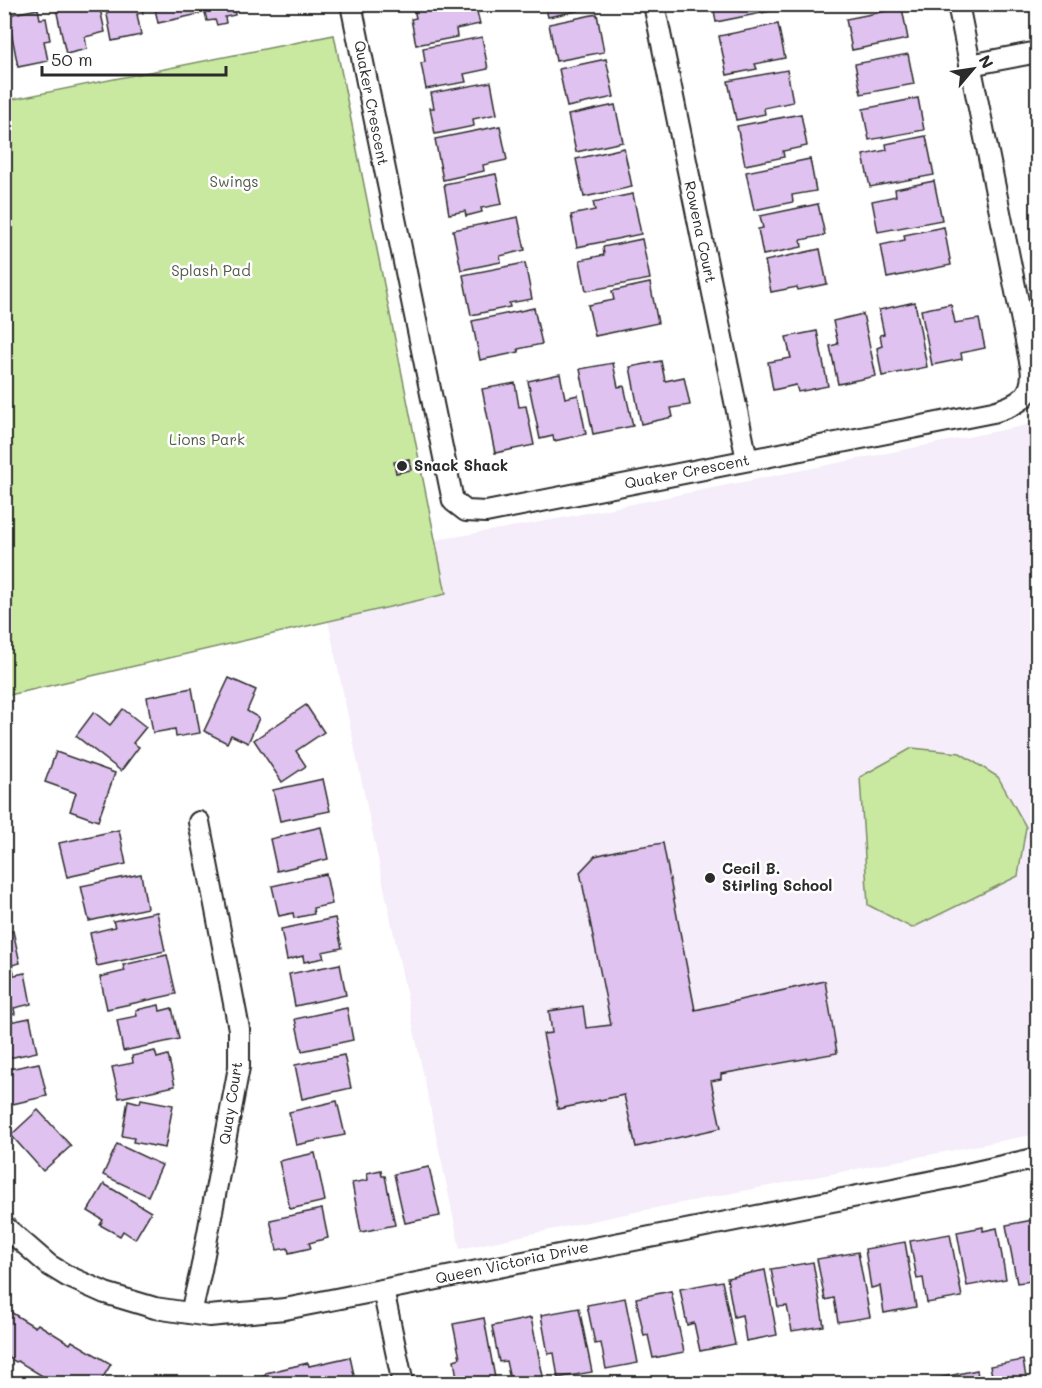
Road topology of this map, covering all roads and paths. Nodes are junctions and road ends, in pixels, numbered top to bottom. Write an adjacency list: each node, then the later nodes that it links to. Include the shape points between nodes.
1 (351, 4): 6 (street, Quaker Crescent, via 453,501 466,511 486,512)
2 (654, 4): 6 (street, Rowena Court)
3 (958, 4): 5 (street, Quaker Crescent)
4 (1038, 52): 5 (street)
5 (970, 65): 6 (street, Quaker Crescent, via 1031,366 1030,387 1021,400 993,411)
6 (747, 460)
7 (199, 822): 11 (street, Quay Court, via 239,1029 239,1067)
8 (1038, 1158): 10 (street, Queen Victoria Drive)
9 (4, 1226): 11 (street, Queen Victoria Drive, via 48,1265 67,1276 155,1308)
10 (383, 1290): 11 (street, Queen Victoria Drive, via 285,1309 210,1316); 12 (street)
11 (191, 1313)
12 (402, 1383)

